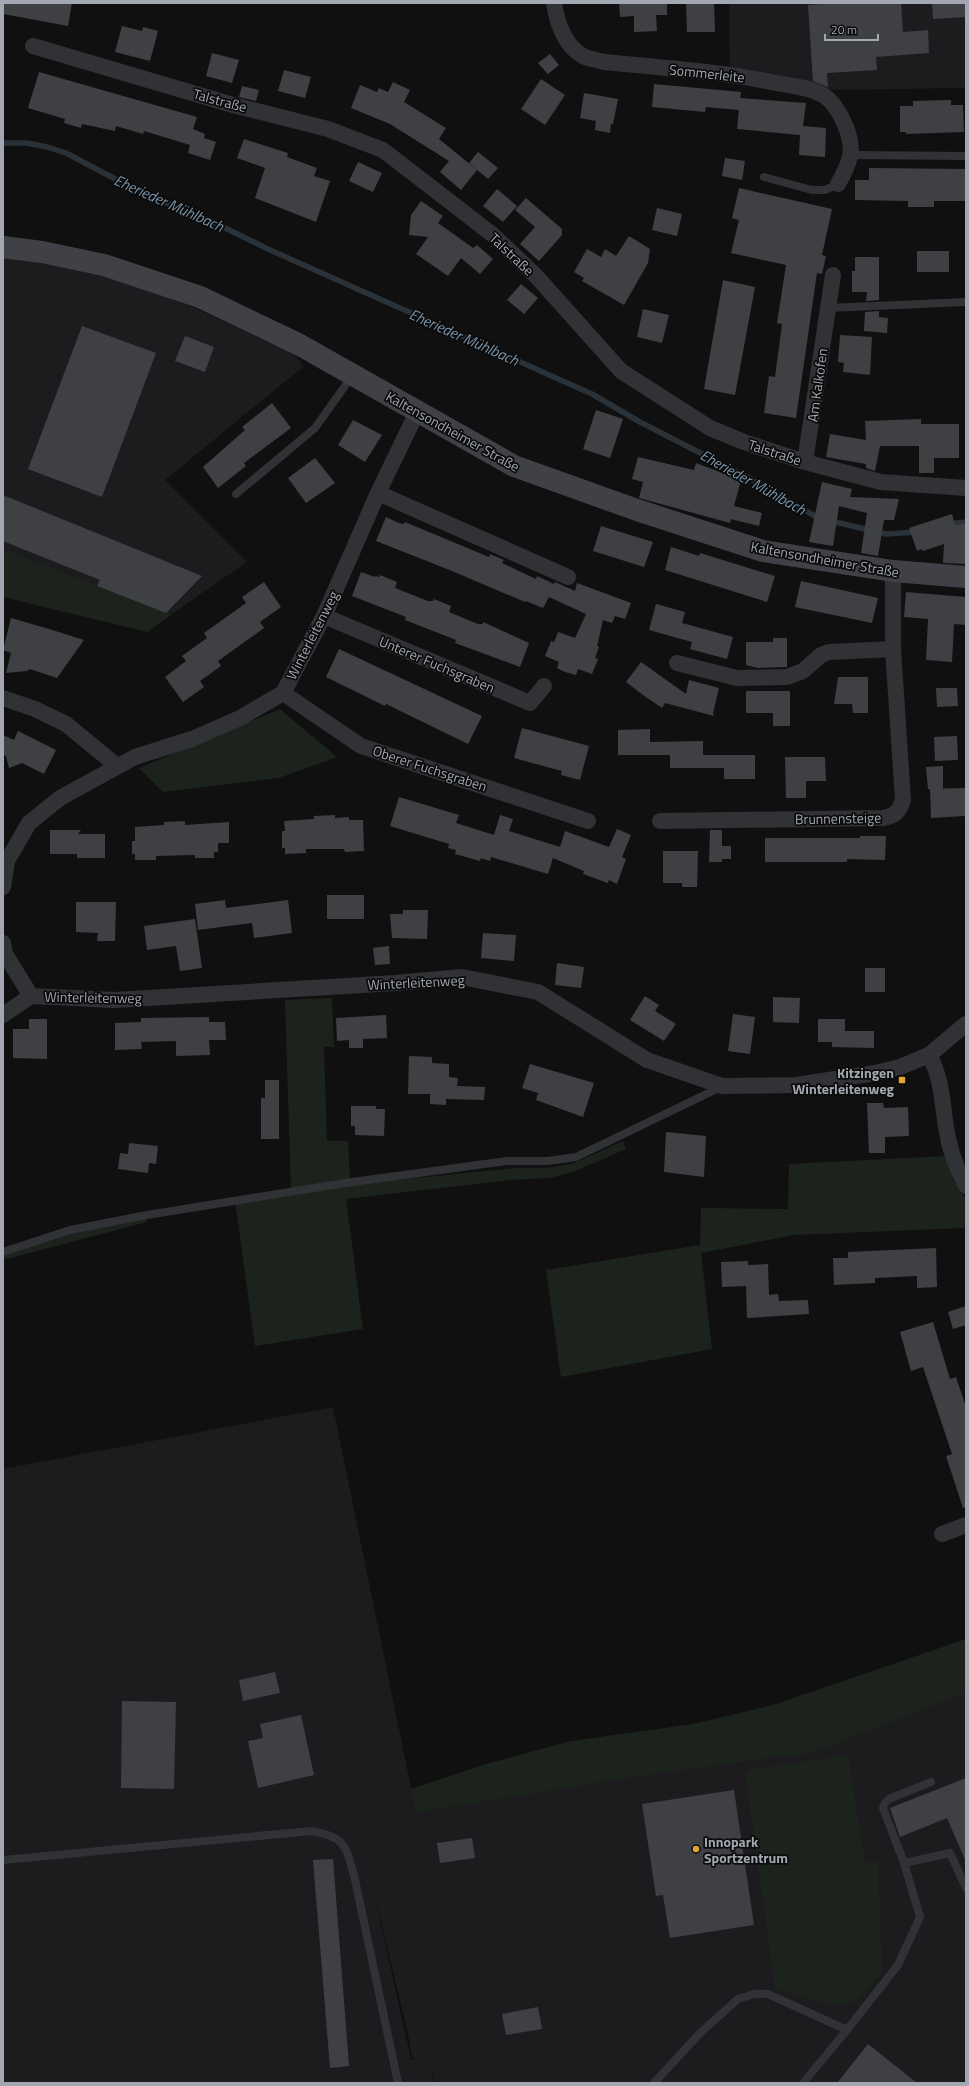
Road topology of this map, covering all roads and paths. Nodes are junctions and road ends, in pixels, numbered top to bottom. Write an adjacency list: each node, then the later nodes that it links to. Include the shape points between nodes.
1 (554, 3): 3 (street, Sommerleite, via 562,32 570,45 584,56 604,62 740,75 807,89 823,95 836,105 844,122)
2 (33, 46): 13 (street, Talstraße, via 328,129 383,150 493,235 537,277 621,371 710,428)
3 (850, 155): 4 (lane); 6 (street, Sommerleite)
4 (966, 156)
5 (764, 177): 6 (lane, Sommerleite, via 812,190 825,190)
6 (838, 184)
7 (3, 247): 11 (main road, Kaltensondheimer Straße, via 104,265 200,297 300,345)
8 (833, 275): 10 (street, Am Kalkofen)
9 (966, 302): 10 (lane)
10 (828, 308): 13 (street, Am Kalkofen)
11 (353, 375): 12 (main road, Kaltensondheimer Straße); 16 (lane, via 315,428)
12 (417, 412): 15 (street, Winterleitenweg); 17 (main road, Kaltensondheimer Straße, via 514,466 637,510 763,551)
13 (805, 462): 14 (street, Talstraße, via 881,482)
14 (966, 488)
15 (378, 493): 18 (street); 20 (street, Winterleitenweg)
16 (236, 494)
17 (893, 572): 19 (main road, Kaltensondheimer Straße); 21 (street, Brunnensteige)
18 (568, 577)
19 (966, 577)
20 (324, 616): 23 (street, Unterer Fuchsgraben, via 530,703); 24 (street, Winterleitenweg)
21 (893, 649): 22 (street, via 829,652 820,655 803,671 787,677 737,678); 28 (street, Brunnensteige, via 903,800 899,811 884,818)
22 (677, 663)
23 (544, 686)
24 (283, 693): 26 (street, Winterleitenweg, via 240,718 192,739 135,757); 27 (street, Oberer Fuchsgraben, via 361,746)
25 (3, 698): 26 (street, via 35,709 66,724)
26 (117, 766): 29 (street, Winterleitenweg, via 60,798 29,823 7,861)
27 (588, 821)
28 (660, 821)
29 (3, 887)
30 (3, 943): 31 (street, Winterleitenweg, via 5,954)
31 (31, 996): 32 (street); 35 (street, Winterleitenweg, via 114,1000 462,977 538,992 647,1060)
32 (3, 1015)
33 (966, 1024): 34 (street, Winterleitenweg)
34 (930, 1055): 35 (street, Winterleitenweg, via 900,1067 875,1073 796,1085); 36 (street, via 941,1082 952,1153)
35 (722, 1086): 37 (lane, via 576,1156 548,1161 507,1161 233,1200 70,1230)
36 (966, 1186)
37 (3, 1252)
38 (966, 1525): 39 (street)
39 (942, 1534)
40 (931, 1782): 42 (lane, via 889,1799 882,1808)
41 (3, 1860): 45 (lane, via 311,1831 331,1835 346,1847 354,1875)
42 (904, 1863): 43 (lane, via 950,1852); 44 (lane, via 920,1917 898,1965)
43 (966, 1888)
44 (847, 2030): 46 (lane, via 768,1994 754,1994 738,1999 700,2033); 47 (lane)
45 (398, 2083)
46 (654, 2083)
47 (802, 2083)

